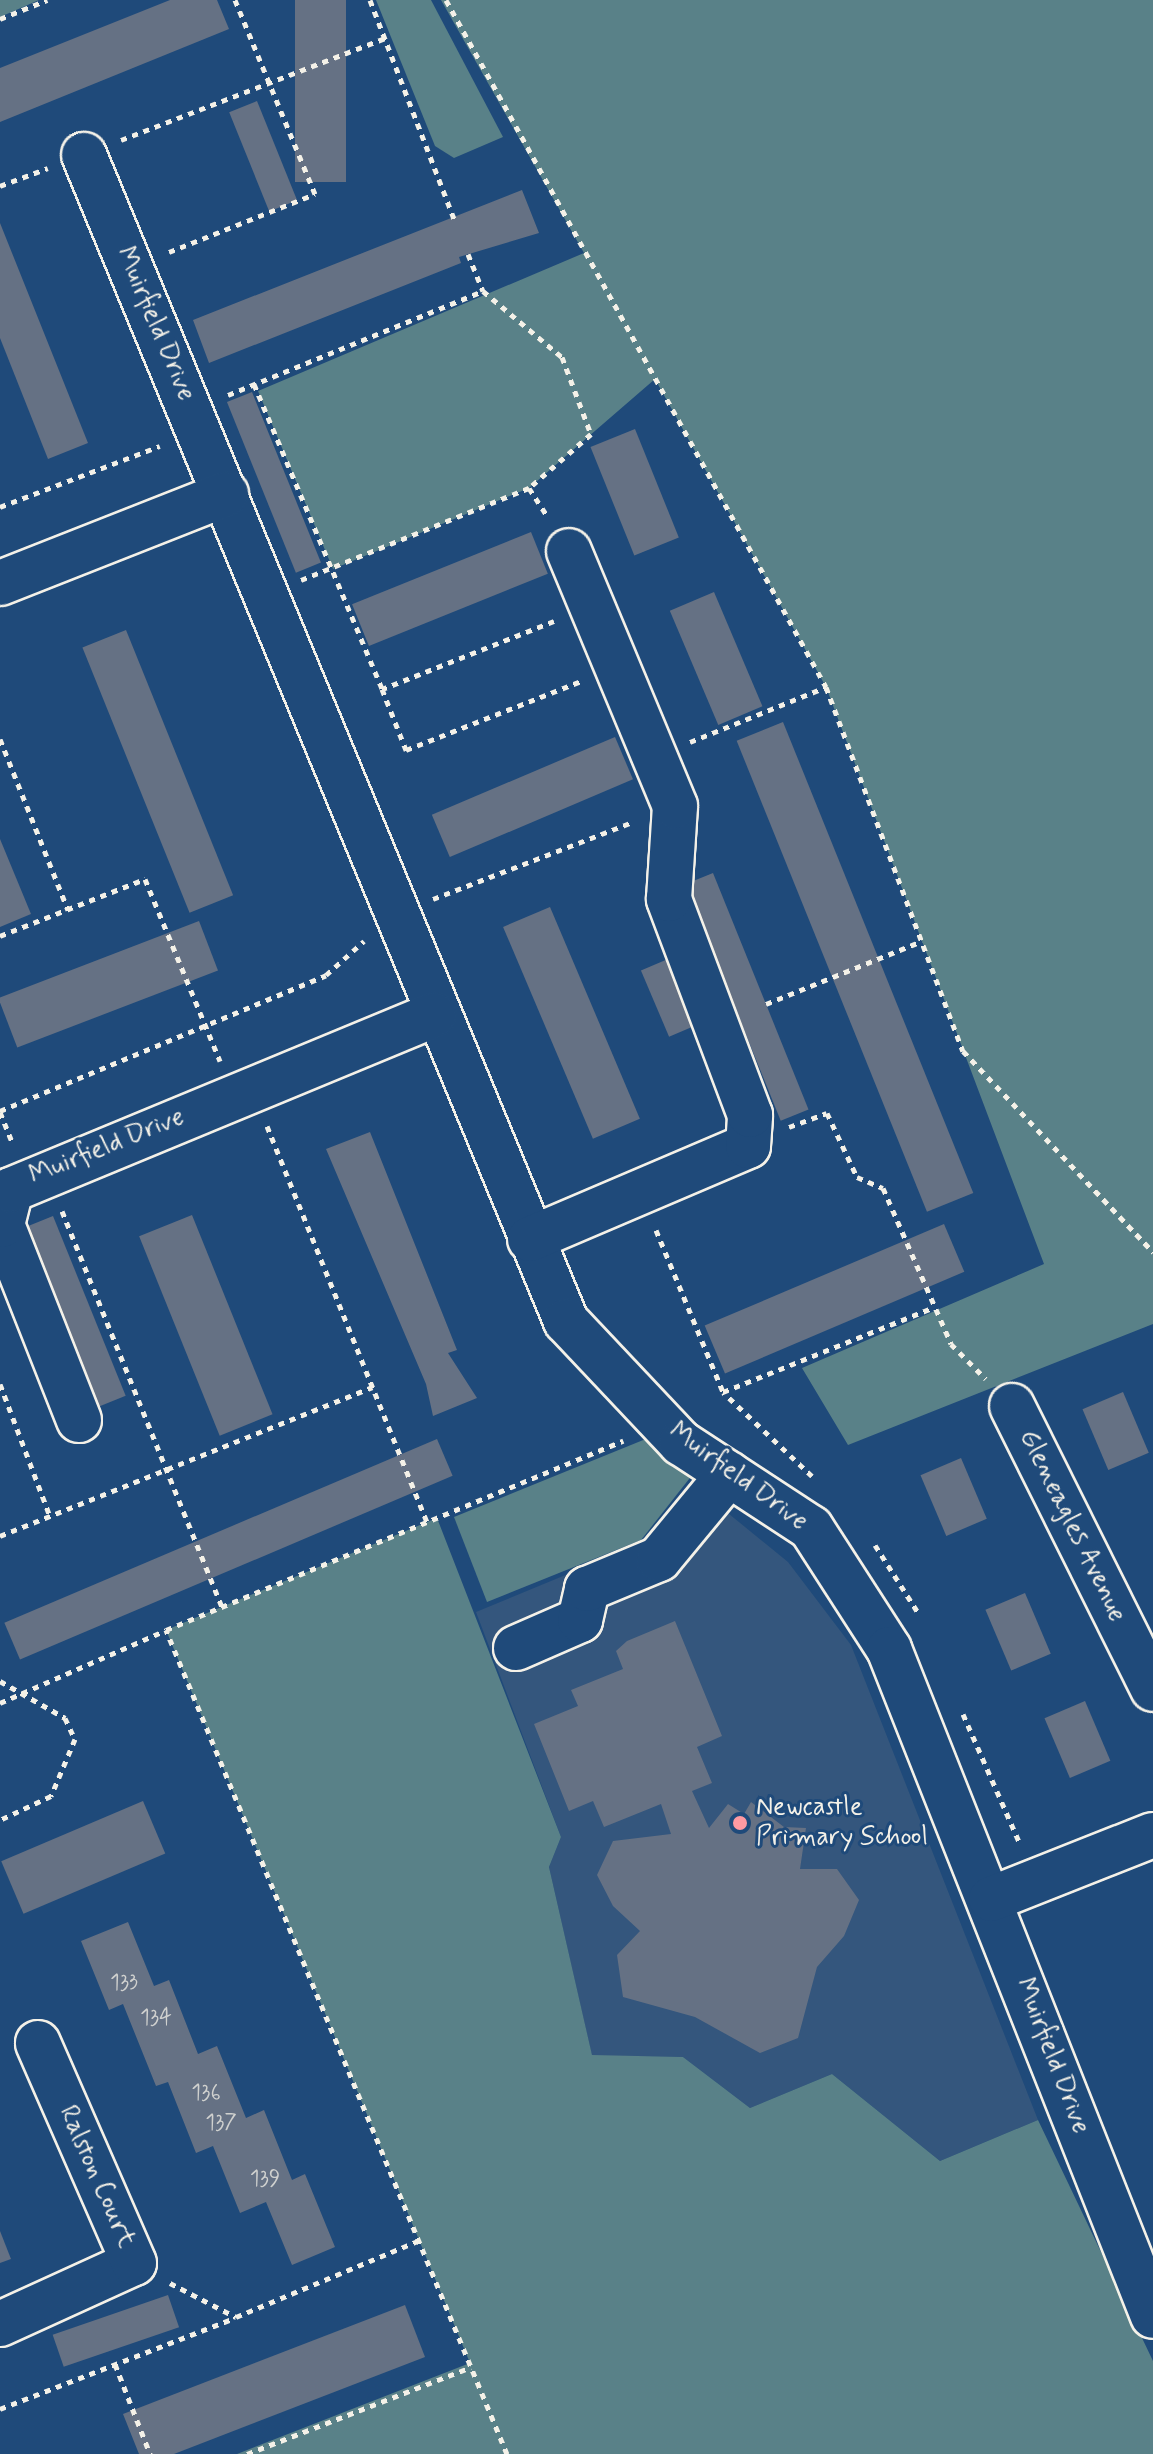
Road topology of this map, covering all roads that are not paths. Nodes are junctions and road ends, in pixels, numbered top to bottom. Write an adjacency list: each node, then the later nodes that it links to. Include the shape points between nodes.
1 (84, 155): 2 (street, Muirfield Drive)
2 (226, 494): 4 (street); 5 (street, Muirfield Drive)
3 (569, 551): 6 (street, via 675,806 669,899 750,1115 748,1146)
4 (0, 583)
5 (434, 1015): 6 (street, Muirfield Drive); 8 (street, Muirfield Drive, via 46,1171 11,1190 2,1225)
6 (530, 1239): 9 (street, Muirfield Drive, via 566,1321 664,1425)
7 (1012, 1406): 11 (street, Gleneagles Avenue)
8 (79, 1420)
9 (729, 1474): 10 (street, via 659,1559 587,1589 580,1620); 13 (street, Muirfield Drive, via 811,1528 889,1649)
10 (516, 1648)
11 (1153, 1689)
12 (1153, 1835): 13 (street)
13 (991, 1899): 15 (street, Muirfield Drive)
14 (38, 2043): 16 (street, Ralston Court, via 134,2263)
15 (1153, 2316)
16 (0, 2324)

